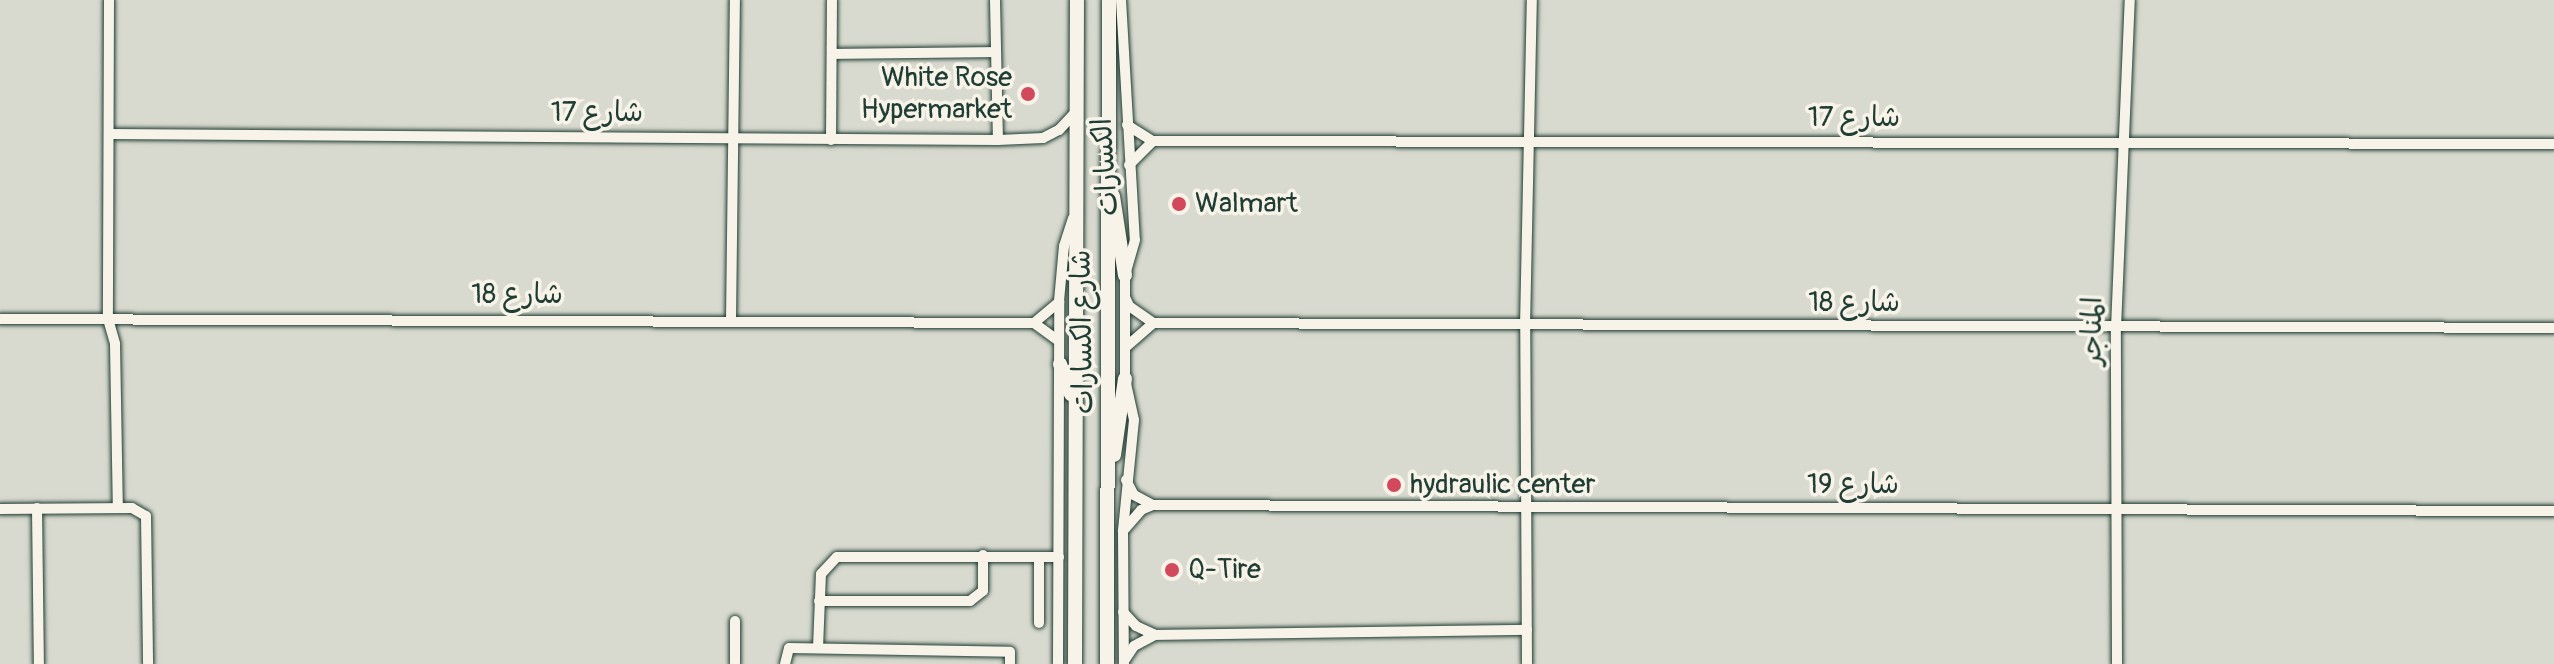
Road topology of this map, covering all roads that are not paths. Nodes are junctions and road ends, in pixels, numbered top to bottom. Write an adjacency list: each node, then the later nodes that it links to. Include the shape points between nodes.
1 (109, 0): 14 (street)
2 (735, 0): 15 (street)
3 (832, 0): 11 (street)
4 (995, 0): 10 (street)
5 (1077, 0): 12 (street, شارع الكسارات)
6 (1109, 0): 23 (street, شارع الكسارات)
7 (1121, 0): 13 (street, الكسارات)
8 (1532, 0): 18 (street)
9 (2130, 0): 20 (street, المناجر)
10 (995, 52): 11 (street); 17 (street)
11 (832, 54): 16 (street)
12 (1075, 113): 17 (street, شارع 17, via 1043,138); 24 (street, شارع الكسارات)
13 (1127, 125): 19 (street); 22 (street, الكسارات)
14 (109, 134): 15 (street, شارع 17); 29 (street)
15 (734, 138): 16 (street, شارع 17); 30 (street)
16 (831, 140): 17 (street, شارع 17)
17 (998, 140)
18 (1529, 140): 19 (street, شارع 17); 20 (street, شارع 17); 33 (street)
19 (1153, 141): 22 (street)
20 (2127, 144): 21 (street, شارع 17); 34 (street, المناجر)
21 (2554, 144)
22 (1129, 165): 25 (street, الكسارات, via 1135,240)
23 (1108, 180): 25 (street); 41 (street, شارع الكسارات)
24 (1074, 212): 27 (street, الكسارات, via 1064,246); 40 (street, شارع الكسارات)
25 (1125, 275): 26 (street, الكسارات)
26 (1125, 297): 32 (street); 37 (street, الكسارات)
27 (1059, 301): 31 (street); 36 (street, الكسارات)
28 (0, 319): 29 (street, شارع 18)
29 (108, 319): 30 (street, شارع 18); 45 (street, via 115,344)
30 (731, 320): 31 (street, شارع 18)
31 (1034, 323): 36 (street)
32 (1153, 323): 33 (street, شارع 18); 37 (street)
33 (1525, 326): 34 (street, شارع 18); 46 (street)
34 (2116, 328): 35 (street, شارع 18); 48 (street, المناجر)
35 (2554, 328)
36 (1059, 341): 38 (street, الكسارات)
37 (1127, 346): 39 (street, الكسارات)
38 (1060, 364): 40 (street); 52 (street, الكسارات)
39 (1125, 379): 41 (street, via 1119,443); 42 (street, الكسارات, via 1134,420)
40 (1075, 405): 68 (street, شارع الكسارات)
41 (1110, 467): 69 (street, شارع الكسارات)
42 (1125, 478): 43 (street, via 1134,495); 50 (street, الكسارات)
43 (1153, 505): 46 (street, شارع 19); 50 (street, via 1141,510)
44 (37, 508): 45 (street); 47 (street); 62 (street)
45 (118, 508): 63 (street, via 146,516)
46 (1525, 508): 48 (street, شارع 19); 58 (street)
47 (0, 509)
48 (2118, 510): 49 (street, شارع 19); 71 (street, المناجر)
49 (2554, 511)
50 (1123, 531): 55 (street, الكسارات)
51 (983, 555): 53 (street); 54 (street, via 837,557 821,574); 54 (street, via 983,591 970,601)
52 (1059, 557): 53 (street); 67 (street, الكسارات)
53 (1039, 558): 57 (street)
54 (819, 601): 60 (street)
55 (1123, 612): 59 (street); 61 (street, الكسارات)
56 (735, 621): 64 (street)
57 (1039, 623)
58 (1527, 630): 59 (street); 70 (street)
59 (1155, 635): 61 (street, via 1134,646)
60 (818, 648): 65 (street, via 789,648); 66 (street, via 1010,652)
61 (1124, 663)
62 (39, 664)
63 (148, 664)
64 (735, 664)
65 (785, 664)
66 (1010, 664)
67 (1058, 664)
68 (1075, 664)
69 (1107, 664)
70 (1527, 664)
71 (2117, 664)

